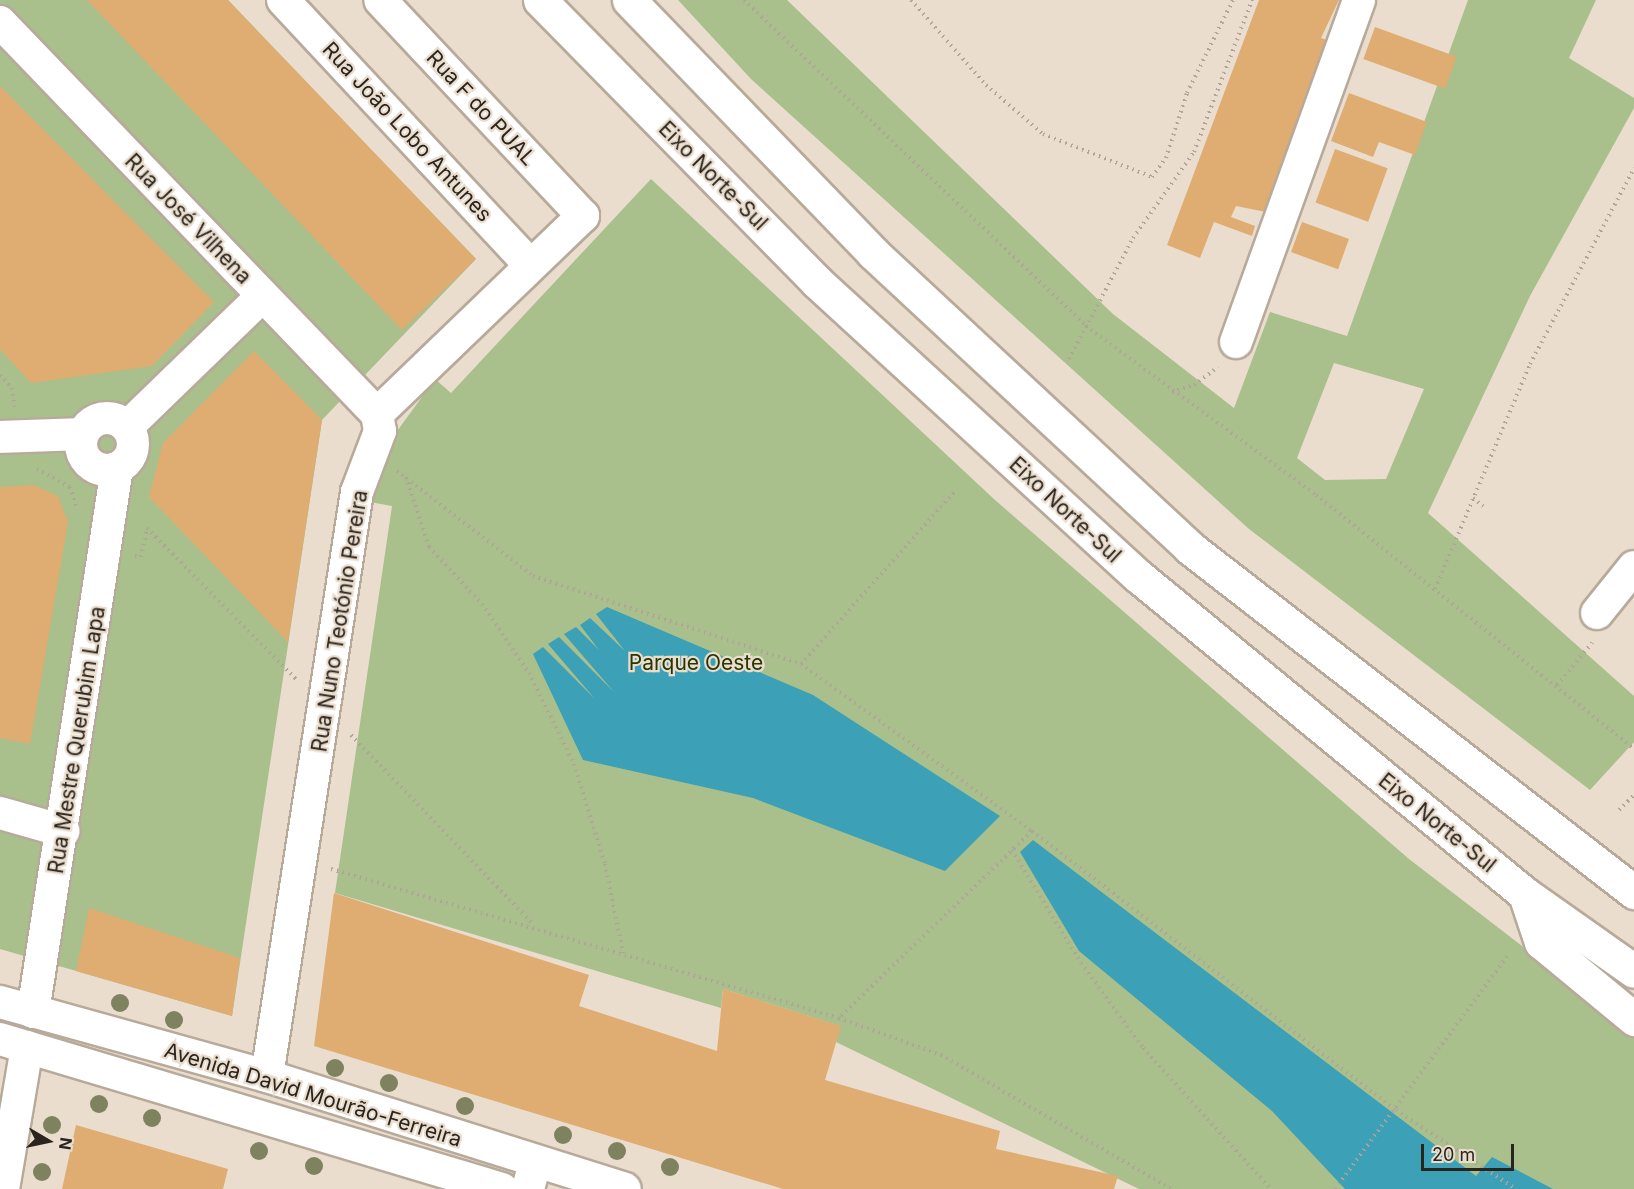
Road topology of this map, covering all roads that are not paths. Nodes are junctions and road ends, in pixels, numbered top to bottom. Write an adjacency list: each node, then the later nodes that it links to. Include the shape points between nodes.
1 (283, 0): 7 (street, Rua João Lobo Antunes)
2 (380, 0): 7 (street, Rua F do PUAL, via 583,216)
3 (540, 0): 22 (highway, Eixo Norte-Sul, via 818,282 1138,576)
4 (629, 0): 18 (highway, via 873,253 1190,548)
5 (1359, 0): 9 (street)
6 (0, 22): 8 (street, Rua José Vilhena)
7 (530, 265): 10 (street)
8 (262, 296): 10 (street, Rua José Vilhena); 11 (street)
9 (1236, 342)
10 (377, 414): 28 (street, Rua Nuno Teotónio Pereira, via 380,431 357,492 327,710)
11 (127, 427): 12 (street, via 103,418); 14 (street, via 132,450)
12 (82, 434): 13 (street); 14 (street, via 85,459 100,469)
13 (9, 436)
14 (117, 468): 19 (street, Rua Mestre Querubim Lapa)
15 (1634, 567): 16 (street)
16 (1597, 613)
17 (0, 813): 19 (street)
18 (1540, 823): 20 (highway); 21 (highway)
19 (63, 831): 25 (street, Rua Mestre Querubim Lapa)
20 (1634, 872)
21 (1634, 892)
22 (1525, 894): 23 (highway, Eixo Norte-Sul); 26 (highway, via 1541,942)
23 (1634, 971)
24 (0, 1002): 25 (street, Avenida David Mourão-Ferreira)
25 (33, 1012): 28 (street, Avenida David Mourão-Ferreira)
26 (1634, 1019)
27 (13, 1043): 30 (street); 31 (street, Avenida David Mourão-Ferreira)
28 (267, 1076): 29 (street, Avenida David Mourão-Ferreira)
29 (531, 1176): 32 (street, Avenida David Mourão-Ferreira)
30 (3, 1189)
31 (502, 1189)
32 (625, 1189)

